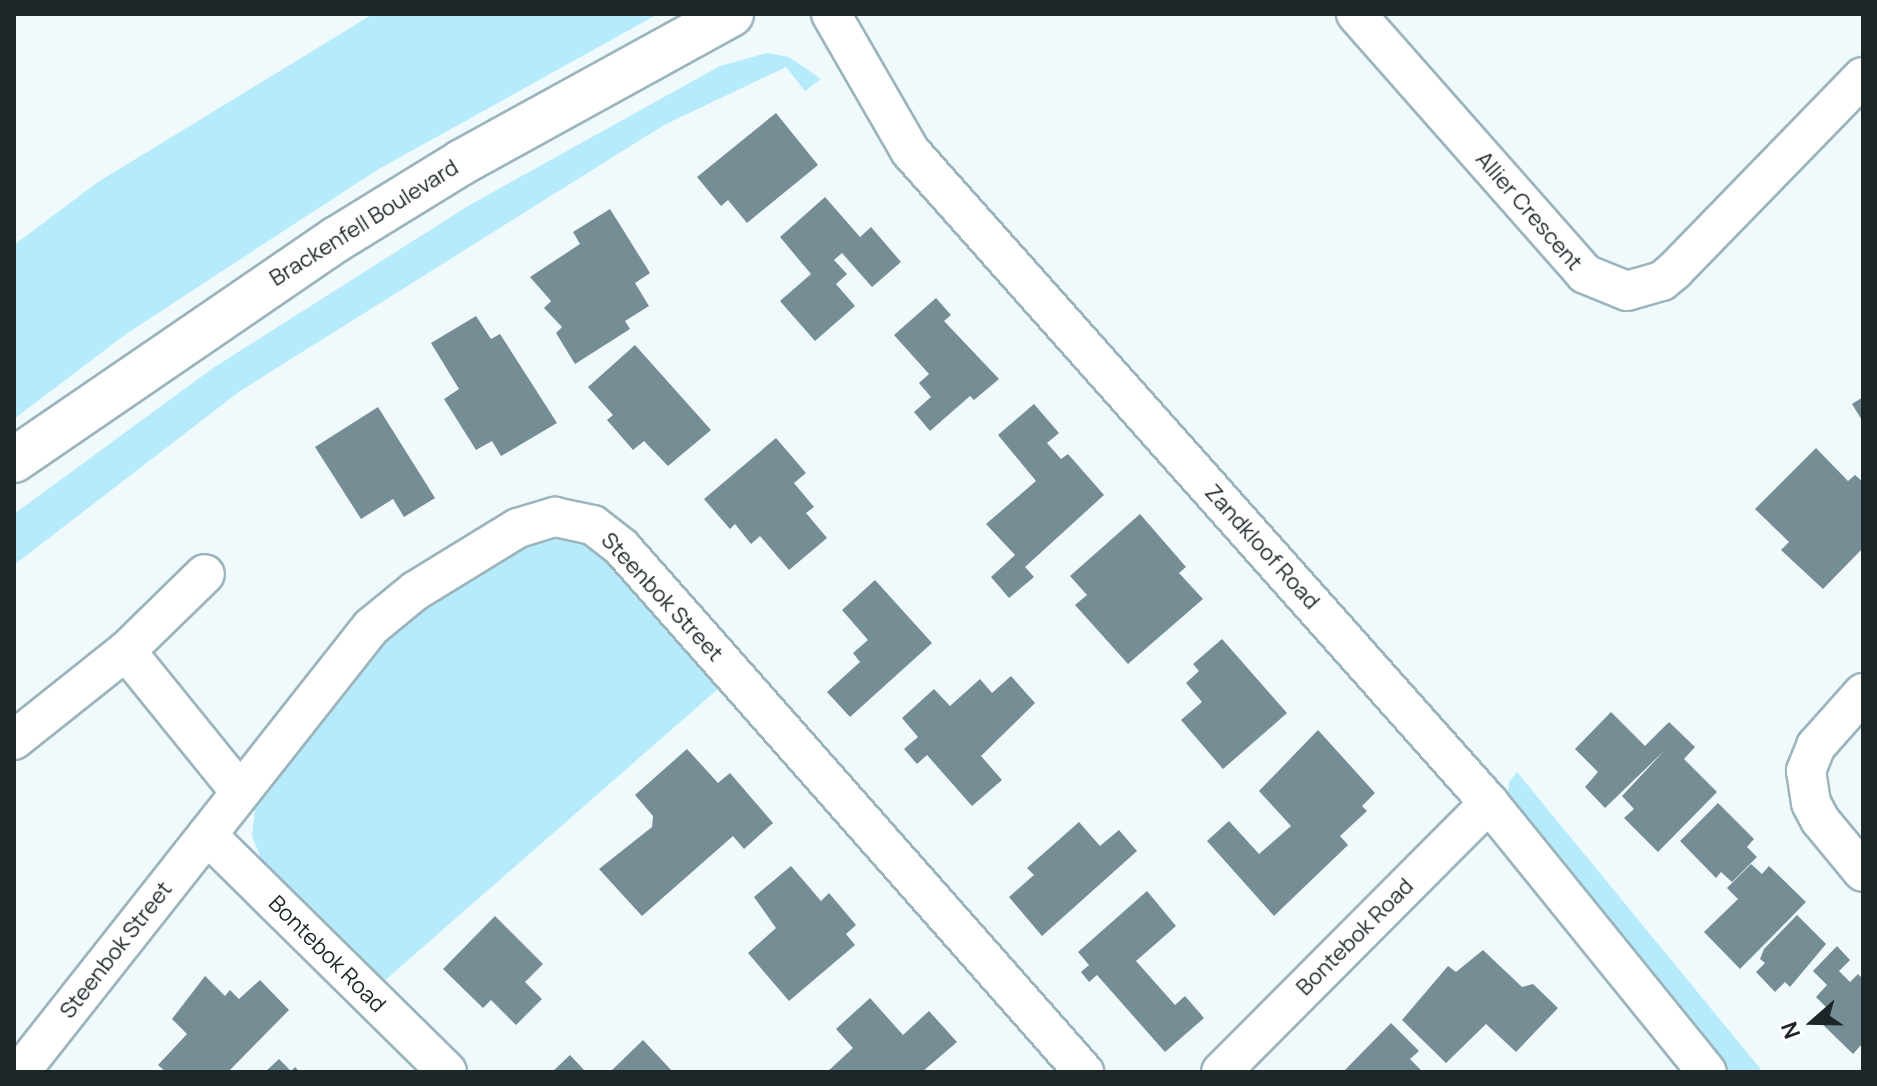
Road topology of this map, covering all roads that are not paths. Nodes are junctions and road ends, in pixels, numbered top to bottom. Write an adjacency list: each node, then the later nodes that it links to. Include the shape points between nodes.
1 (731, 14): 5 (street, Brackenfell Boulevard, via 462,162 349,232 174,345)
2 (831, 14): 11 (street, Zandkloof Road, via 910,151)
3 (1356, 14): 4 (street, Allier Crescent, via 1585,274 1612,289 1645,289 1662,281)
4 (1863, 77)
5 (14, 460)
6 (205, 574): 7 (street)
7 (126, 651): 9 (street); 10 (street)
8 (1863, 693): 13 (street, via 1810,756 1807,788 1820,820)
9 (14, 740)
10 (240, 792): 12 (street, Steenbok Street); 16 (street, Steenbok Street, via 371,627 399,602 518,528 537,520 575,518 608,534 622,548)
11 (1489, 803): 17 (street, Bontebok Road); 18 (street, Zandkloof Road)
12 (207, 835): 14 (street, Steenbok Street); 15 (street, Bontebok Road)
13 (1863, 872)
14 (20, 1072)
15 (447, 1072)
16 (1084, 1072)
17 (1221, 1072)
18 (1707, 1072)

